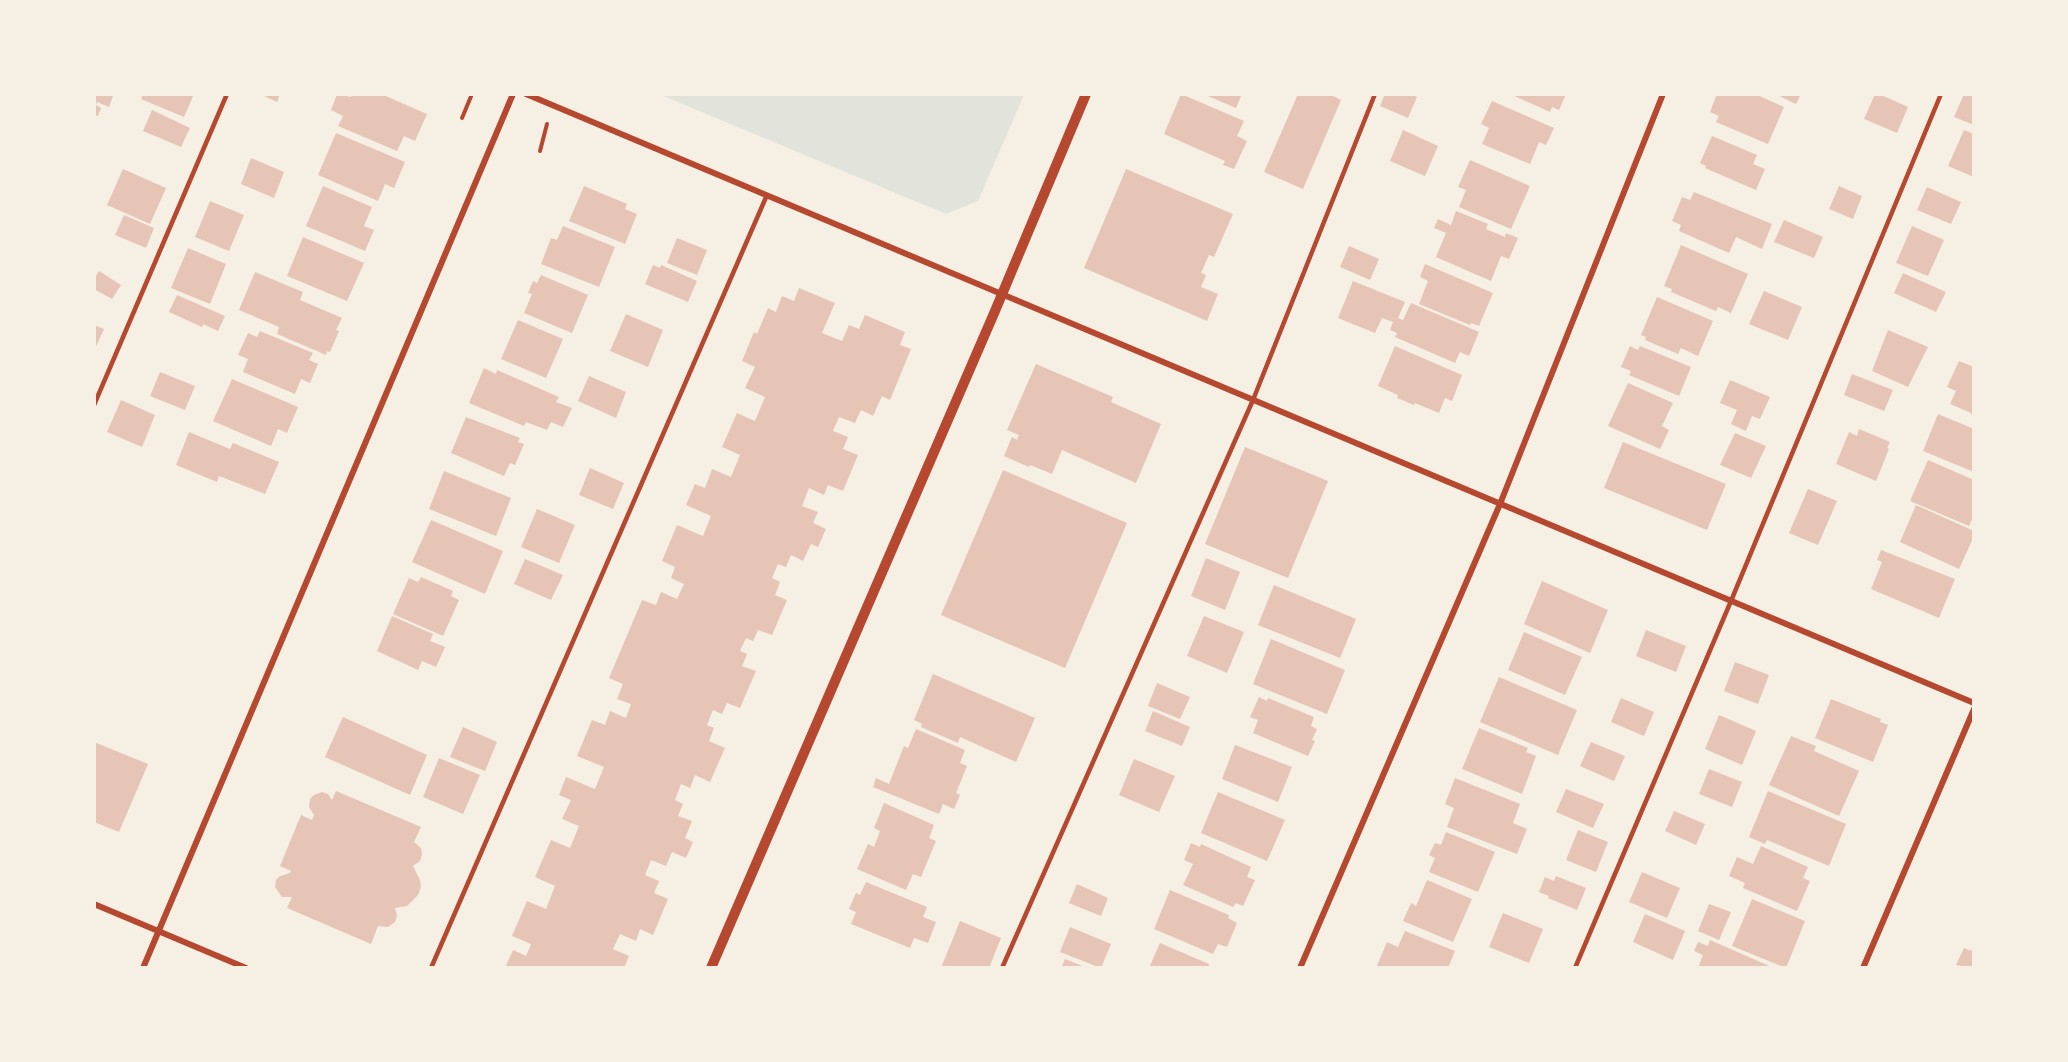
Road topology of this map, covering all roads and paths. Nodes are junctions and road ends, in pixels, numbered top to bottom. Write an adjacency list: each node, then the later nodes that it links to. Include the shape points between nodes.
1 (227, 94): 13 (lane)
2 (472, 94): 9 (path)
3 (513, 94): 19 (street)
4 (526, 94): 10 (street)
5 (1086, 94): 11 (street)
6 (1375, 94): 12 (lane)
7 (1663, 94): 14 (street)
8 (1941, 94): 15 (lane)
9 (462, 118)
10 (767, 195): 11 (street); 22 (lane)
11 (1002, 294): 12 (street); 23 (street)
12 (1253, 399): 14 (street); 24 (lane)
13 (94, 405)
14 (1500, 504): 15 (street); 25 (street)
15 (1731, 601): 16 (street); 26 (lane)
16 (1974, 703)
17 (1974, 710): 27 (street)
18 (94, 904): 19 (street)
19 (158, 931): 20 (street); 21 (street)
20 (143, 968)
21 (246, 968)
22 (431, 968)
23 (711, 968)
24 (1002, 968)
25 (1300, 968)
26 (1575, 968)
27 (1863, 968)

